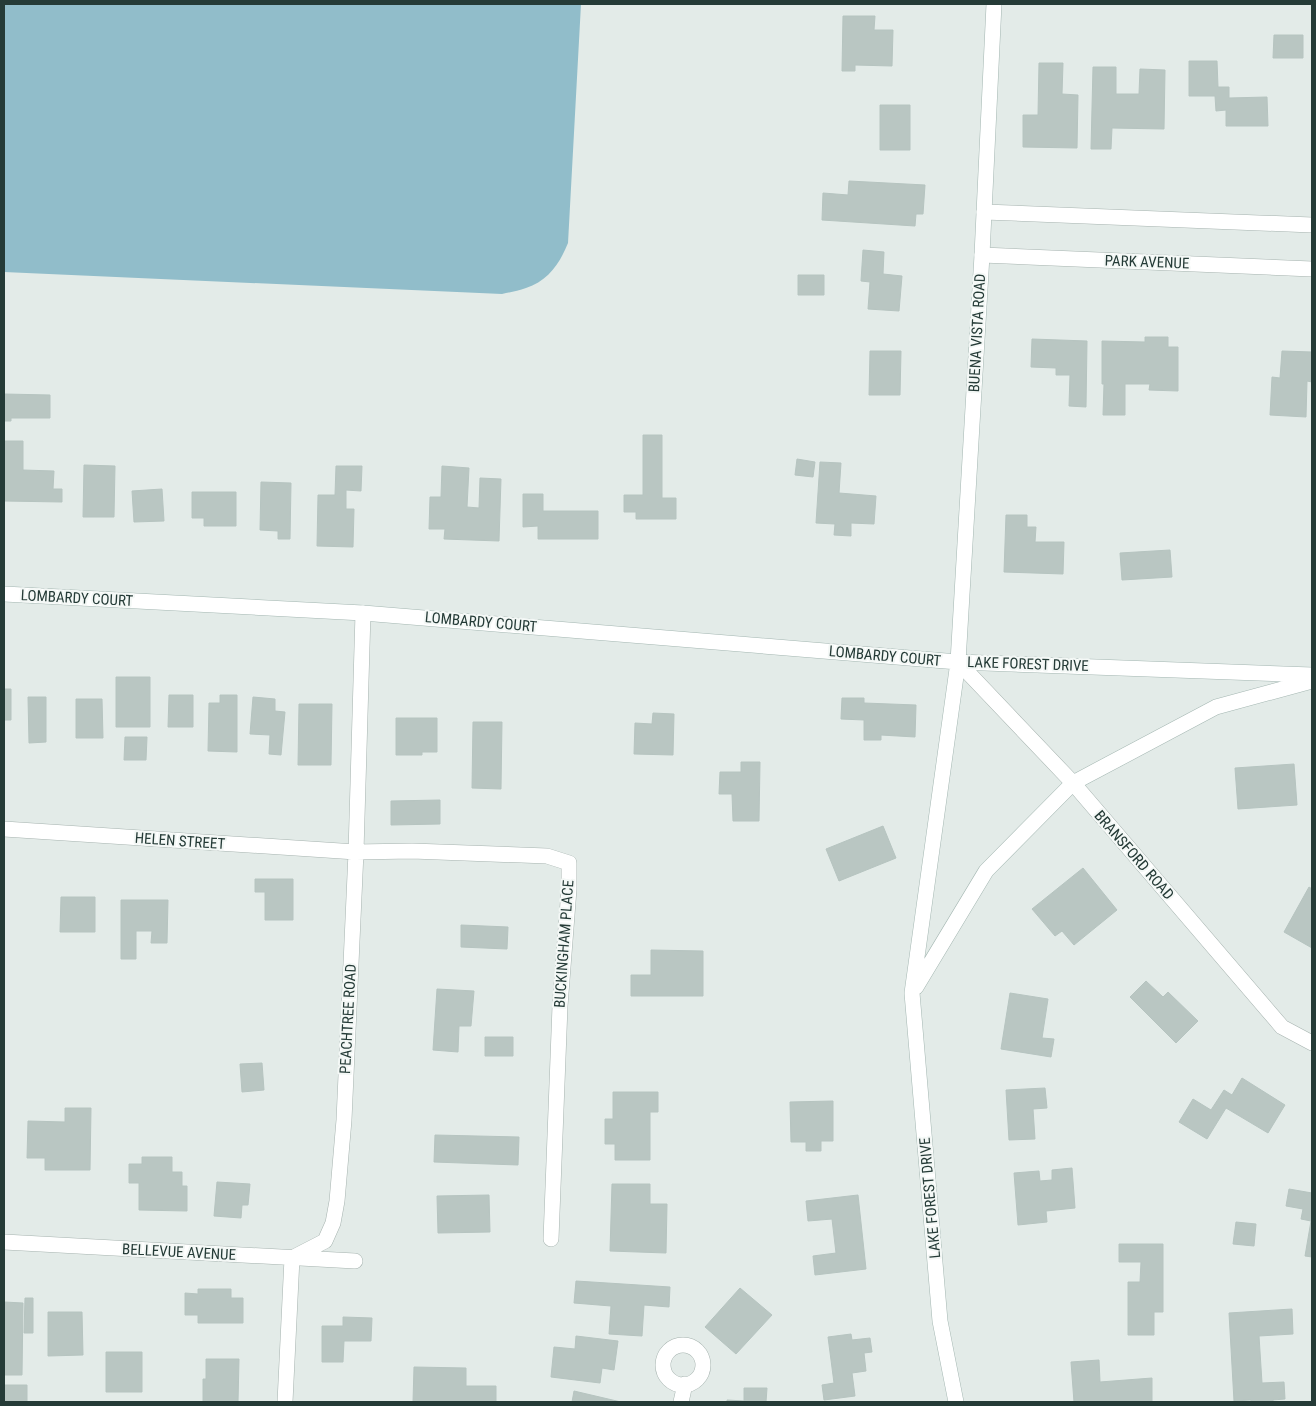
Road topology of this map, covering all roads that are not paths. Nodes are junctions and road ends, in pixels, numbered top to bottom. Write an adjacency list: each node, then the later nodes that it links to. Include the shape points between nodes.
1 (994, 4): 2 (street, BUENA VISTA ROAD)
2 (984, 212): 3 (street); 4 (street, BUENA VISTA ROAD)
3 (1312, 226)
4 (982, 255): 5 (street, PARK AVENUE); 8 (street, BUENA VISTA ROAD)
5 (1312, 269)
6 (4, 594): 7 (street, LOMBARDY COURT)
7 (363, 613): 8 (street, LOMBARDY COURT); 13 (street, PEACHTREE ROAD)
8 (958, 662): 9 (street, LAKE FOREST DRIVE); 11 (street, BRANSFORD ROAD); 14 (street, LAKE FOREST DRIVE)
9 (1312, 675)
10 (1312, 681): 11 (street, via 1216,707)
11 (1073, 783): 14 (street, via 986,871); 15 (street, BRANSFORD ROAD, via 1282,1027)
12 (4, 829): 13 (street, HELEN STREET)
13 (356, 852): 16 (street, BUCKINGHAM PLACE, via 547,856 569,863); 18 (street, PEACHTREE ROAD, via 338,1200 325,1241)
14 (912, 992): 23 (street, LAKE FOREST DRIVE, via 940,1321)
15 (1312, 1043)
16 (551, 1239)
17 (4, 1242): 18 (street, BELLEVUE AVENUE)
18 (292, 1258): 19 (street, BELLEVUE AVENUE); 21 (street)
19 (355, 1261)
20 (685, 1384): 22 (street)
21 (285, 1402)
22 (681, 1402)
23 (956, 1402)

